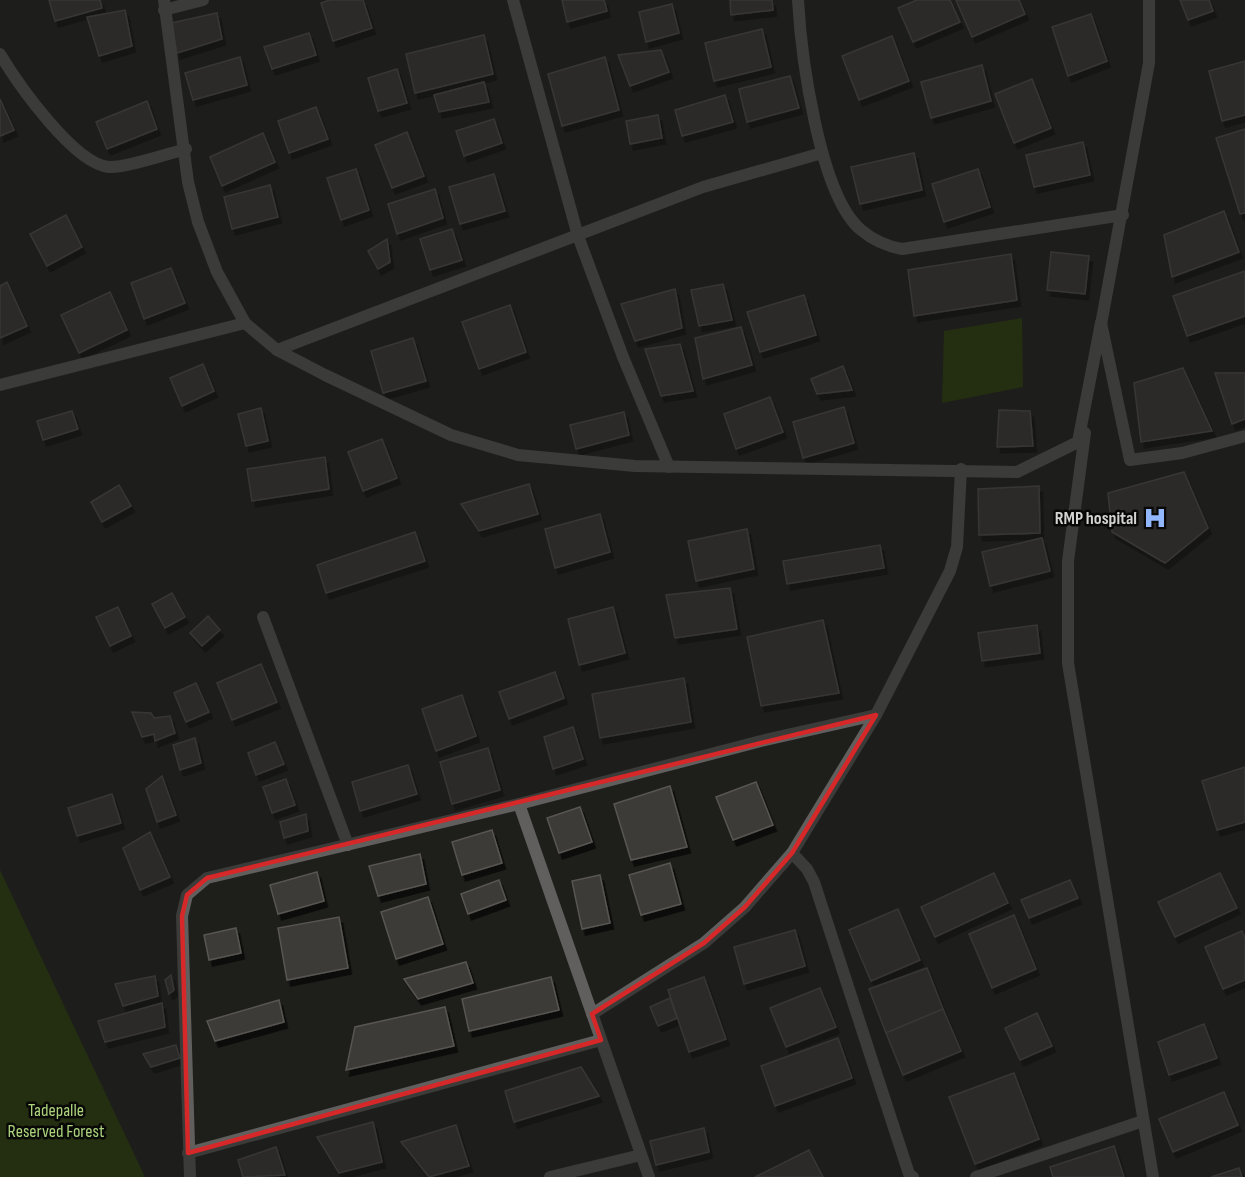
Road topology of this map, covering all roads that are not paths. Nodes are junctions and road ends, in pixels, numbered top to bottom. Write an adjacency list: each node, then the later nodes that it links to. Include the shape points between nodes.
1 (203, 0): 5 (street)
2 (513, 0): 10 (street)
3 (798, 0): 8 (street, via 801,48)
4 (1149, 0): 9 (street, via 1149,63)
5 (164, 5): 7 (street)
6 (0, 54): 7 (street, via 75,151 93,163 111,167)
7 (186, 150): 11 (street, via 198,222 217,272)
8 (822, 153): 9 (street, via 843,207 859,229 882,245 902,249); 10 (street, via 703,187)
9 (1123, 215): 12 (street)
10 (578, 237): 13 (street); 16 (street)
11 (245, 323): 13 (street); 14 (street)
12 (1101, 323): 15 (street, via 1130,460 1182,453); 17 (street, via 1078,442 1017,472); 25 (street, via 1072,523 1066,630 1068,663)
13 (277, 350): 16 (street, via 451,435 518,455)
14 (0, 385)
15 (1245, 436)
16 (669, 467): 17 (street)
17 (961, 469): 19 (street, via 957,547 950,571)
18 (263, 616): 21 (street)
19 (876, 716): 20 (street, via 761,741); 22 (street)
20 (519, 804): 21 (street); 23 (street)
21 (348, 845): 26 (street, via 207,878 187,895 182,916)
22 (792, 853): 23 (street, via 745,907 704,943); 31 (street, via 814,882)
23 (592, 1014): 24 (street)
24 (602, 1040): 26 (street); 27 (street)
25 (1143, 1121): 32 (street); 33 (street)
26 (188, 1153): 28 (street)
27 (641, 1155): 29 (street); 30 (street)
28 (190, 1177)
29 (550, 1177)
30 (649, 1177)
31 (913, 1177)
32 (976, 1177)
33 (1153, 1177)

